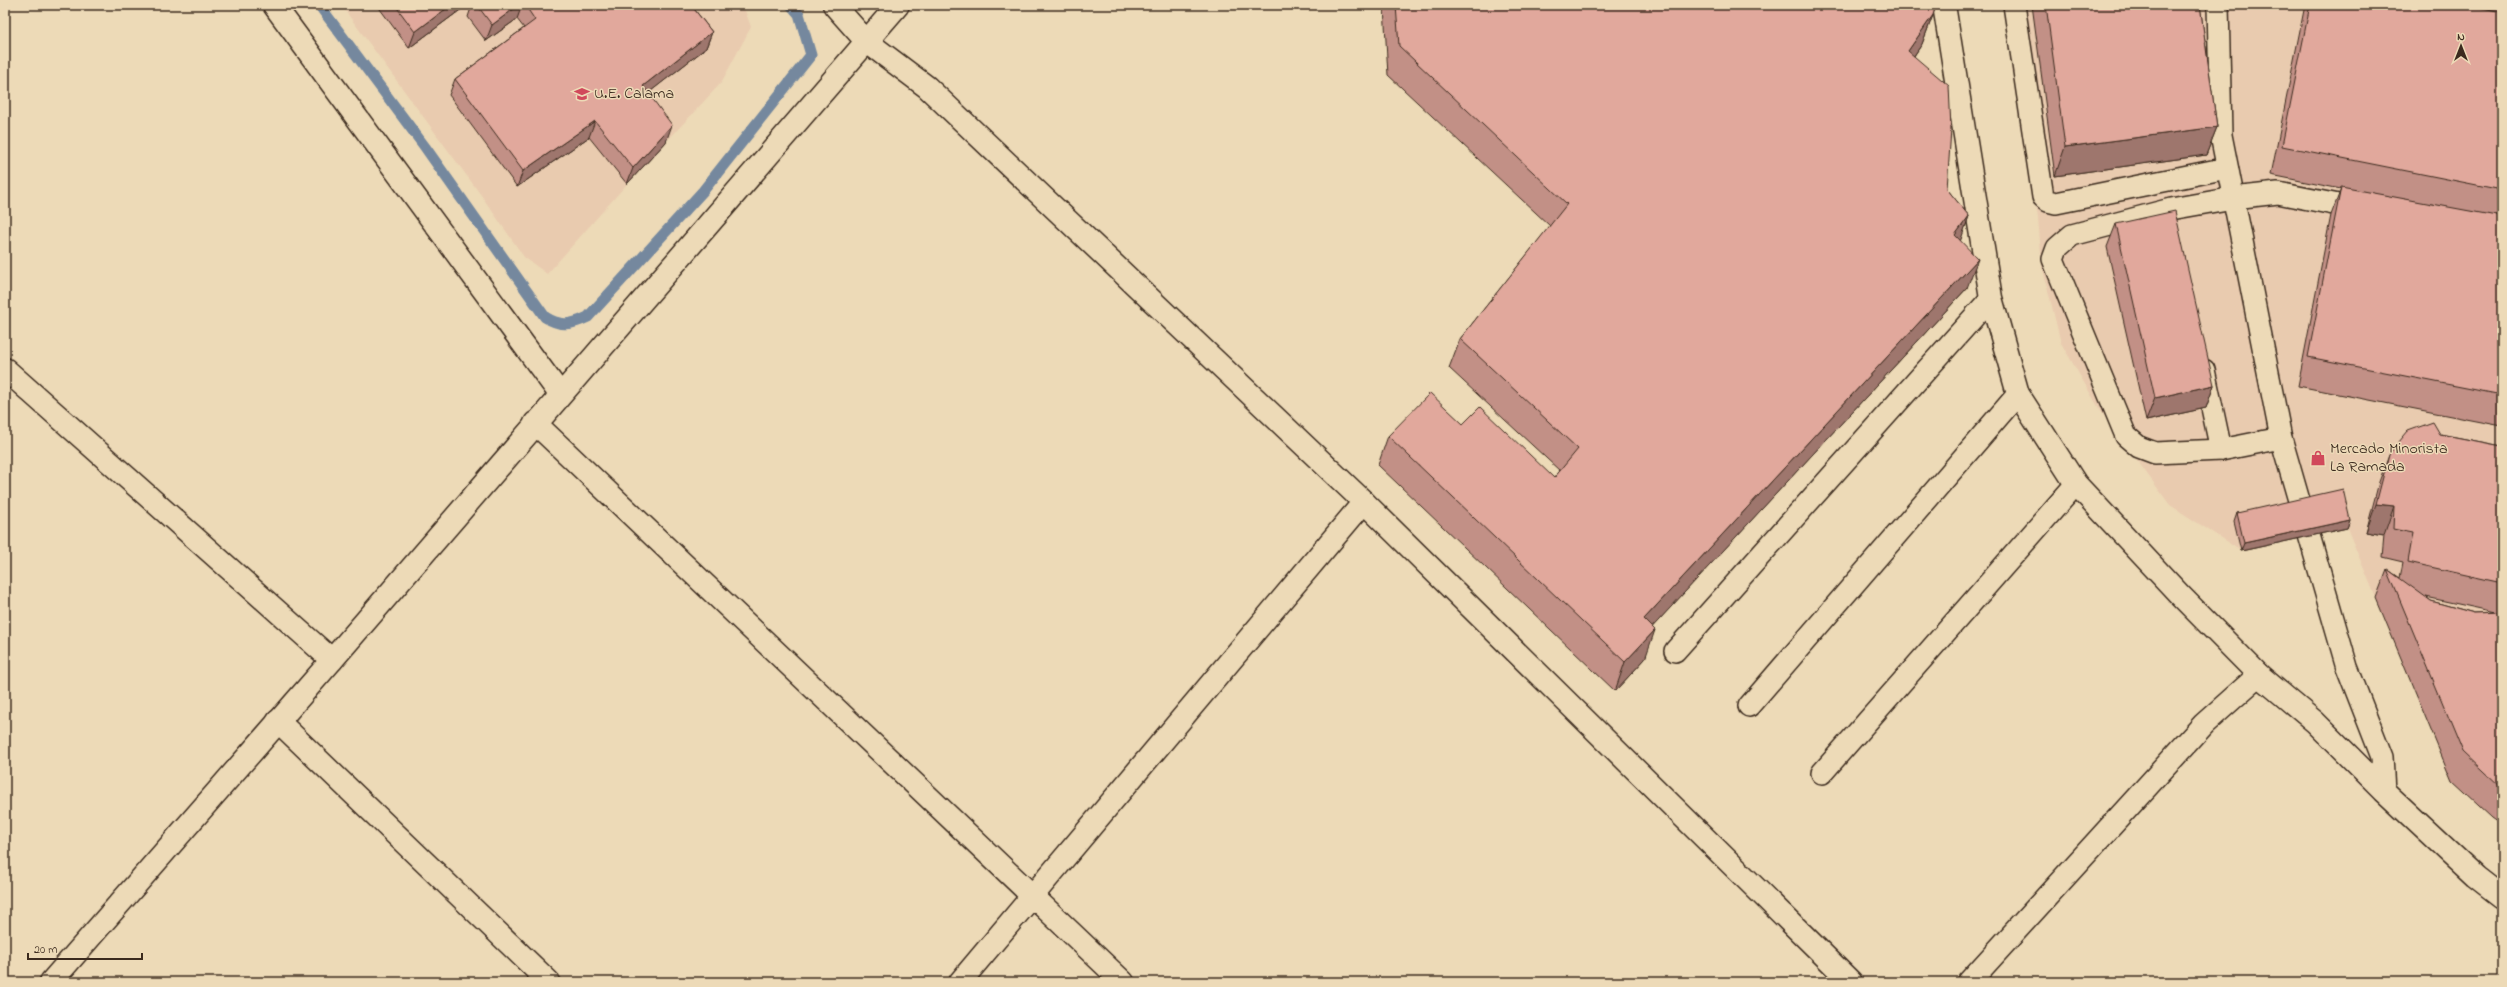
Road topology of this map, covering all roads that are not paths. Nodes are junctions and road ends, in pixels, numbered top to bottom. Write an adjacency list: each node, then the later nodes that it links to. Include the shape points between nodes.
1 (274, 5): 14 (street)
2 (834, 5): 7 (street)
3 (898, 5): 7 (street)
4 (1944, 5): 11 (street)
5 (2014, 5): 8 (lane, via 2043,197 2048,201 2056,203)
6 (2218, 5): 8 (lane, via 2221,135)
7 (866, 41): 14 (street); 20 (street, via 927,87)
8 (2227, 168): 9 (lane)
9 (2233, 198): 10 (lane, via 2278,193); 17 (lane); 18 (lane, via 2172,217 2072,235 2057,248 2053,259 2126,436 2139,447 2155,454)
10 (2386, 214)
11 (1991, 298): 15 (street); 21 (lane)
12 (2200, 349): 18 (lane)
13 (5, 369): 22 (street)
14 (560, 394): 16 (street)
15 (2018, 394): 19 (street); 24 (lane)
16 (535, 423): 22 (street); 28 (street)
17 (2281, 438): 18 (lane); 27 (lane, via 2347,667 2382,757)
18 (2221, 450)
19 (2076, 484): 23 (street); 26 (lane)
20 (1364, 502): 28 (street); 34 (street)
21 (1675, 651)
22 (332, 660): 25 (street)
23 (2259, 675): 27 (street, via 2315,722); 35 (street, via 2204,724)
24 (1749, 706)
25 (278, 721): 30 (street); 31 (street)
26 (1822, 773)
27 (2384, 791): 29 (street, via 2475,876)
28 (1034, 896): 32 (street); 33 (street)
29 (2502, 897)
30 (51, 982)
31 (549, 982)
32 (960, 982)
33 (1123, 982)
34 (1851, 982)
35 (1969, 982)

